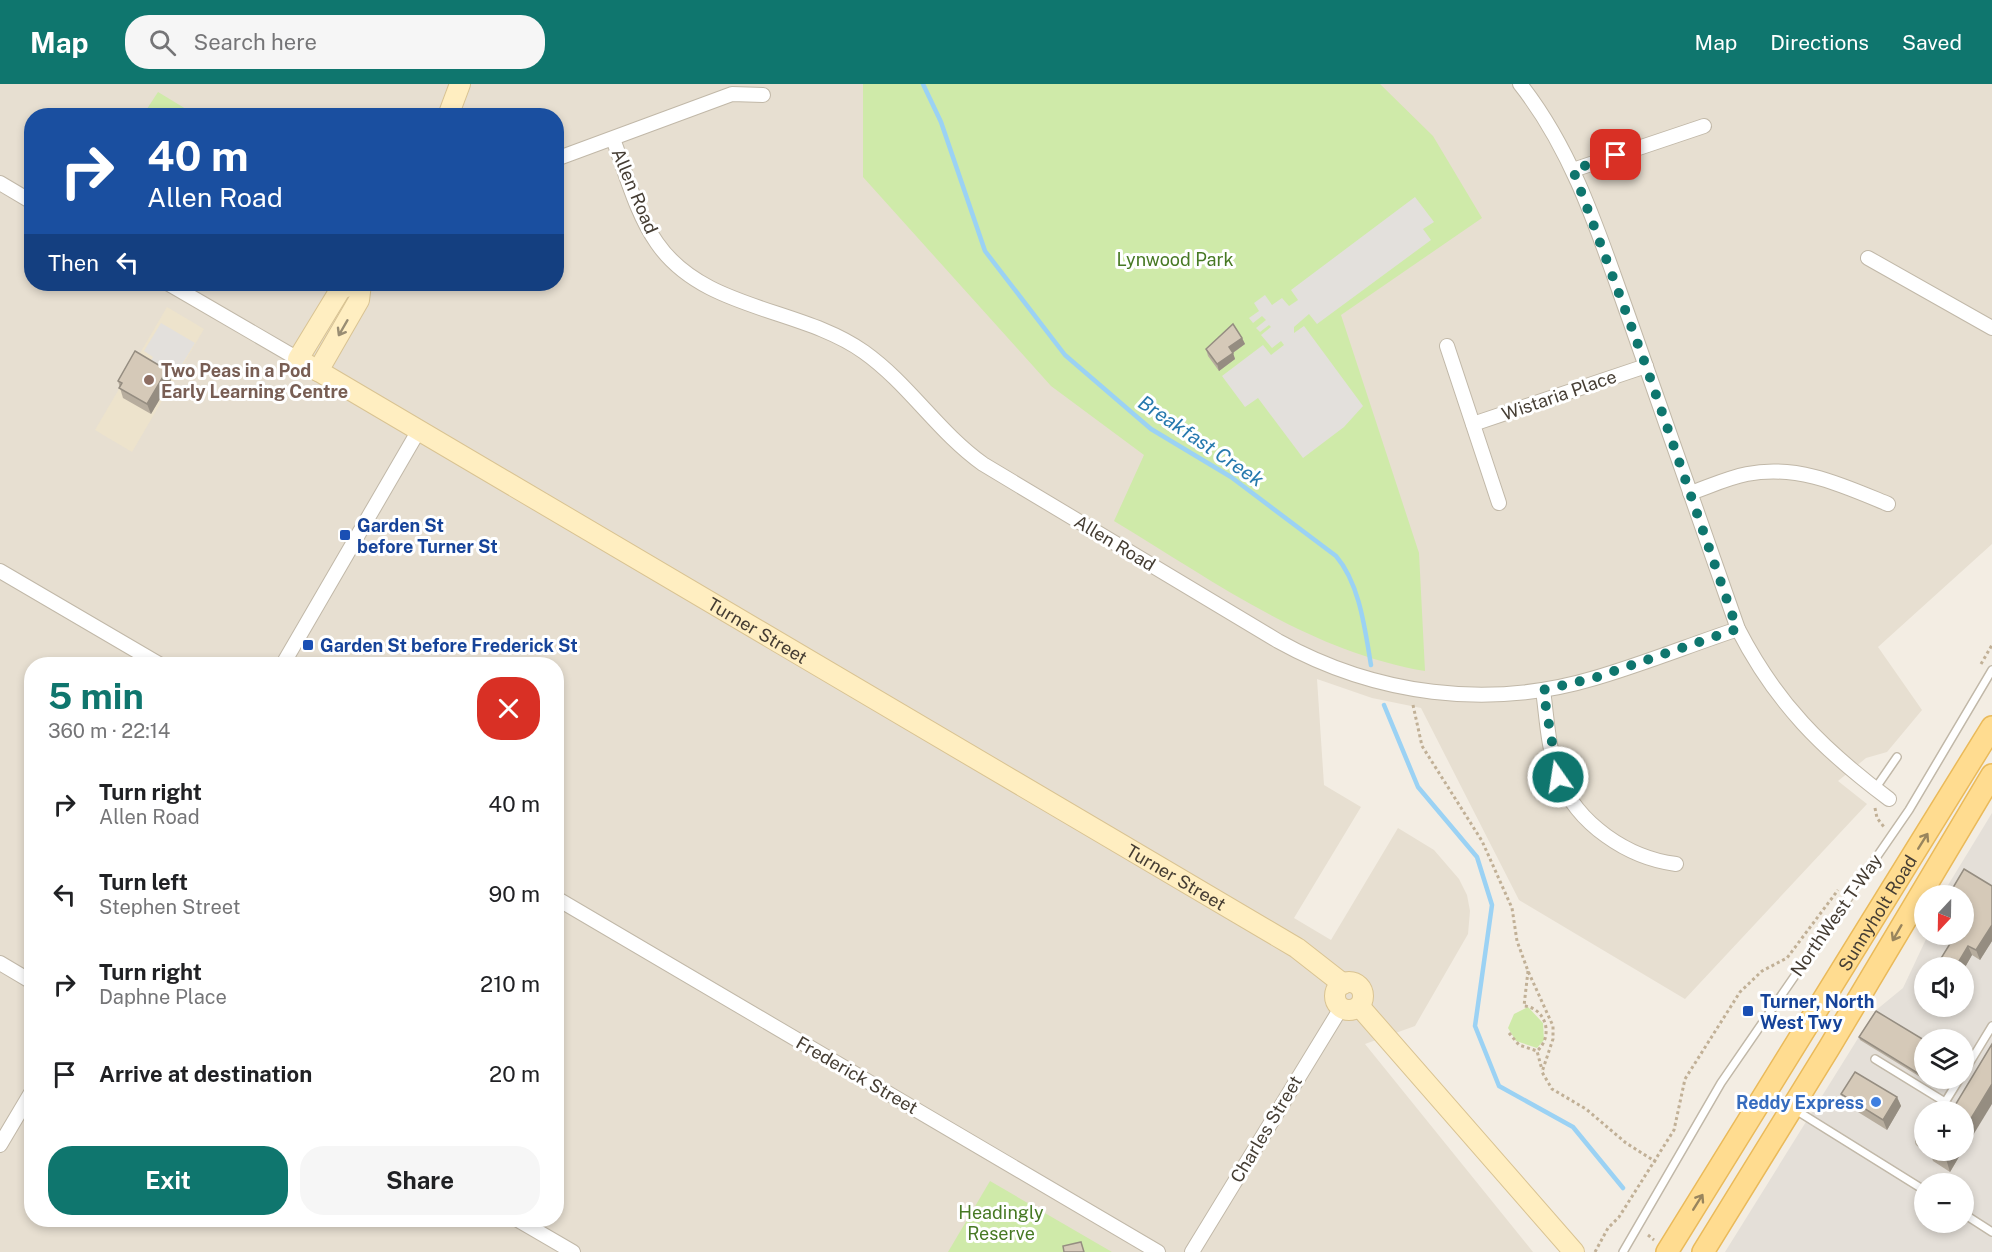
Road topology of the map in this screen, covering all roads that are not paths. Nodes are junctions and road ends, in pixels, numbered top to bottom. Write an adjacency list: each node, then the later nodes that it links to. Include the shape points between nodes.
1 (460, 84): 4 (street)
2 (1520, 84): 8 (street, via 1538,107)
3 (763, 95): 6 (street, via 732,94)
4 (451, 108)
5 (1704, 126): 8 (street)
6 (613, 139): 7 (street); 30 (street, Allen Road, via 652,234 664,253 685,272 708,287 851,343 883,366 941,430 968,453 1278,641 1339,670 1407,688 1465,695)
7 (564, 156)
8 (1573, 170): 18 (street)
9 (0, 183): 10 (street)
10 (24, 197)
11 (1868, 258): 15 (street)
12 (181, 291): 17 (street, Turner Street)
13 (339, 291): 17 (street)
14 (360, 291): 19 (street, one-way to 19)
15 (1992, 328)
16 (1447, 346): 20 (street)
17 (298, 359): 19 (street, Turner Street)
18 (1646, 366): 20 (street, Wistaria Place); 22 (street)
19 (318, 371): 21 (street, Turner Street)
20 (1473, 424): 23 (street)
21 (419, 430): 28 (street); 40 (street, Turner Street, via 1297,948 1343,984 1335,995)
22 (1690, 493): 24 (street, via 1744,474 1788,471 1816,476); 26 (street)
23 (1499, 503)
24 (1888, 504)
25 (0, 571): 27 (street)
26 (1737, 629): 30 (street, Allen Road, via 1594,678); 34 (street, via 1759,669 1793,715 1834,757)
27 (147, 657)
28 (287, 657)
29 (1992, 670): 56 (lane, NorthWest T-Way, via 1909,810 1720,1083)
30 (1543, 690): 36 (street, via 1553,759 1572,802 1606,835 1638,855)
31 (1992, 727): 57 (main road, Sunnyholt Road, one-way to 31)
32 (1897, 757): 34 (lane)
33 (1992, 775): 46 (main road, Sunnyholt Road, one-way to 46)
34 (1875, 789): 35 (street)
35 (1889, 799)
36 (1676, 864)
37 (564, 903): 53 (street, Frederick Street)
38 (0, 963): 39 (street)
39 (24, 977)
40 (1350, 1007): 54 (street, Charles Street); 55 (street)
41 (1992, 1026): 42 (lane)
42 (1974, 1056)
43 (1875, 1059): 44 (lane)
44 (1943, 1101)
45 (24, 1104): 47 (street)
46 (1792, 1108): 48 (lane); 58 (main road, Sunnyholt Road)
47 (0, 1145)
48 (1914, 1184)
49 (1974, 1220): 51 (lane)
50 (530, 1227): 52 (street)
51 (1992, 1232)
52 (573, 1252)
53 (1158, 1252)
54 (1192, 1252)
55 (1574, 1252)
56 (1623, 1252)
57 (1667, 1252)
58 (1703, 1252)

